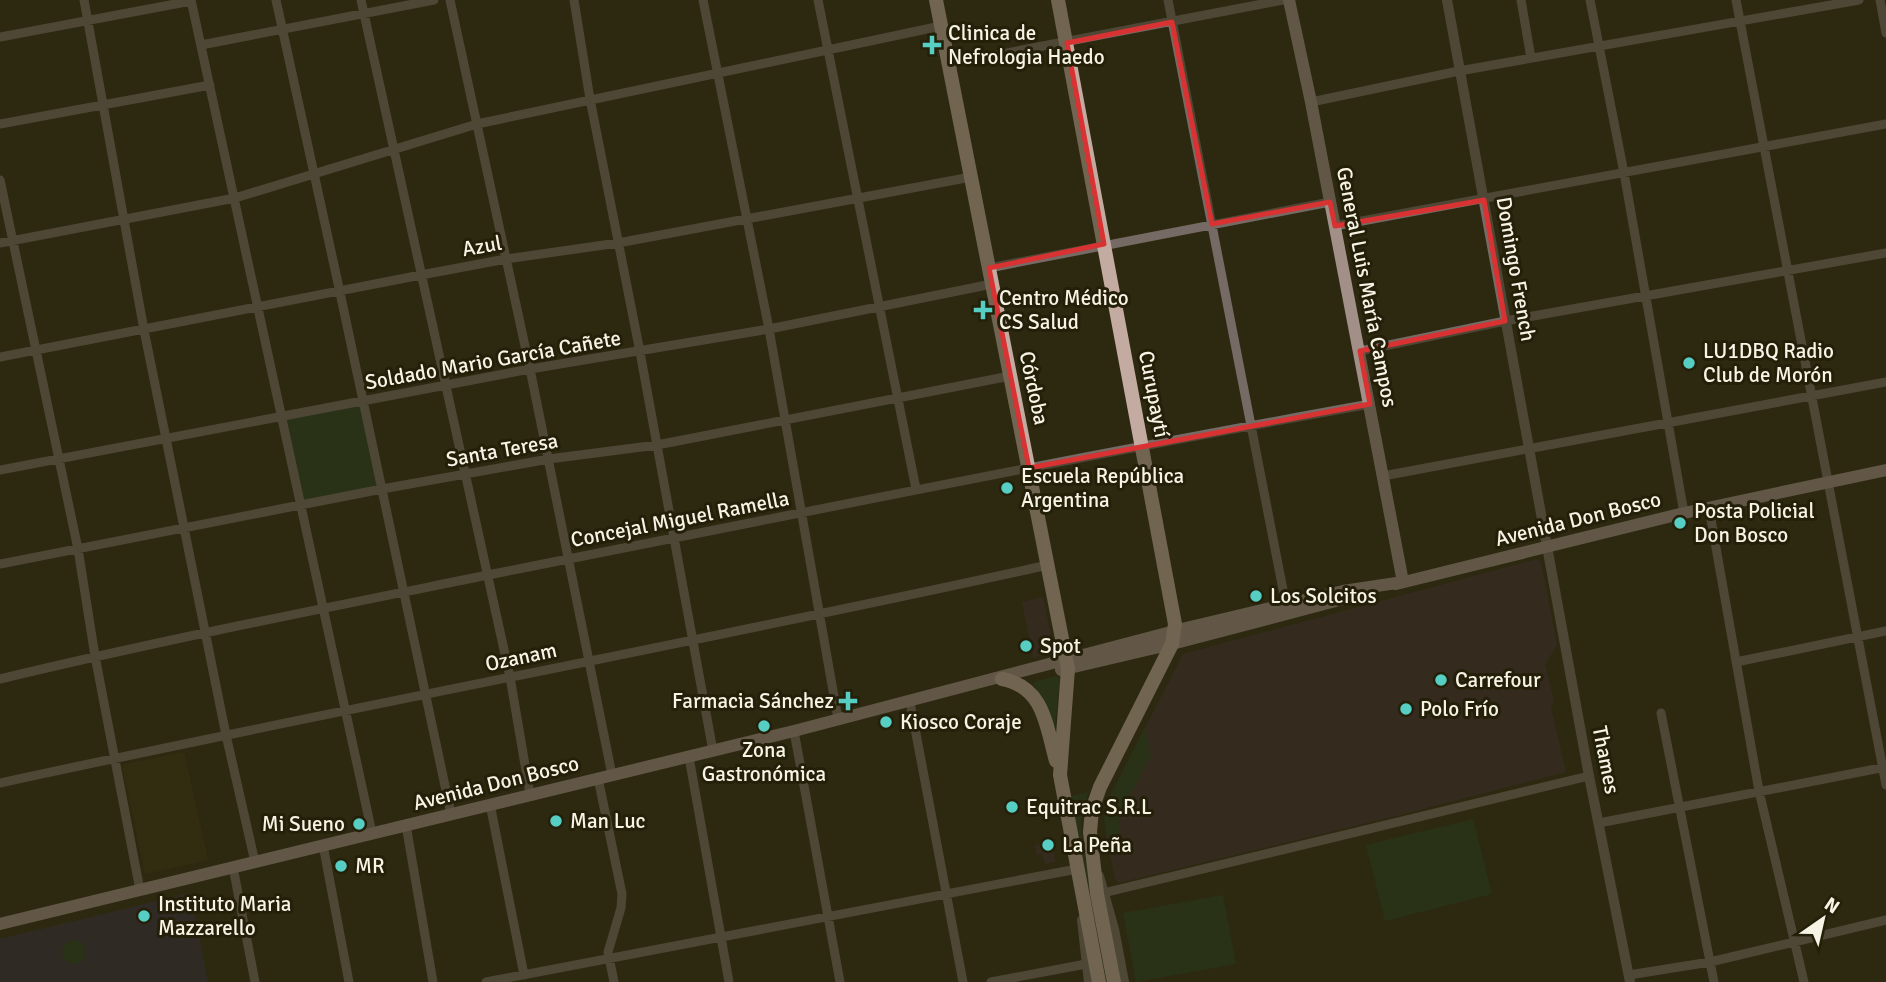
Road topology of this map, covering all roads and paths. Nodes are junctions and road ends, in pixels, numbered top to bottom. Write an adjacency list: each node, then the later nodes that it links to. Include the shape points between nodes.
1 (84, 0): 22 (street)
2 (276, 0): 26 (street)
3 (361, 0): 21 (street)
4 (434, 0): 21 (street)
5 (450, 0): 42 (street)
6 (574, 0): 38 (street)
7 (703, 0): 36 (street)
8 (818, 0): 32 (street)
9 (936, 0): 25 (main road, Córdoba)
10 (1058, 0): 29 (main road, Curupaytí)
11 (1168, 0): 23 (street)
12 (1283, 0): 23 (street)
13 (1289, 0): 39 (main road, General Luis María Campos)
14 (1447, 0): 35 (street, Domingo French)
15 (1521, 0): 33 (street)
16 (1590, 0): 31 (street)
17 (1736, 0): 24 (street)
18 (1859, 0): 24 (street)
19 (1880, 0): 27 (street)
20 (191, 1): 22 (street); 30 (street)
21 (364, 14): 26 (street); 45 (street)
22 (88, 21): 28 (street); 40 (street)
23 (1172, 22): 29 (street); 56 (street)
24 (1740, 22): 31 (street); 44 (street)
25 (941, 26): 32 (street); 34 (main road, Córdoba)
26 (283, 30): 30 (street); 46 (street)
27 (1886, 33)
28 (0, 37)
29 (1067, 43): 34 (street); 61 (main road, Curupaytí)
30 (201, 45): 37 (street)
31 (1600, 48): 33 (street); 47 (street)
32 (828, 50): 36 (street); 51 (street)
33 (1531, 58): 35 (street)
34 (949, 64): 48 (main road, Córdoba)
35 (1459, 71): 39 (street); 52 (street, Domingo French)
36 (717, 73): 38 (street); 55 (street)
37 (209, 85): 40 (street); 50 (street)
38 (590, 99): 42 (street); 60 (street)
39 (1311, 102): 53 (main road, General Luis María Campos)
40 (103, 106): 41 (street); 54 (street)
41 (0, 124)
42 (477, 124): 45 (street); 63 (street)
43 (1886, 124): 44 (street)
44 (1763, 147): 47 (street); 65 (street)
45 (394, 149): 46 (street); 66 (street)
46 (314, 173): 50 (street); 68 (street)
47 (1623, 173): 52 (street); 69 (street)
48 (971, 177): 51 (street, Azul); 64 (main road, Córdoba)
49 (0, 180): 58 (street)
50 (235, 198): 54 (street); 71 (street)
51 (859, 198): 55 (street, Azul); 70 (street)
52 (1484, 200): 57 (street); 72 (street, Domingo French)
53 (1330, 202): 56 (street); 57 (main road, General Luis María Campos)
54 (125, 220): 58 (street); 74 (street)
55 (748, 220): 60 (street, Azul); 73 (street)
56 (1212, 223): 61 (street); 90 (street)
57 (1335, 226): 76 (main road, General Luis María Campos)
58 (12, 241): 59 (street); 75 (street)
59 (0, 243)
60 (618, 243): 63 (street, Azul); 77 (street)
61 (1104, 244): 64 (street); 93 (main road, Curupaytí)
62 (1886, 253): 65 (street)
63 (506, 259): 66 (street, Azul); 79 (street)
64 (989, 268): 67 (main road, Córdoba)
65 (1786, 271): 69 (street); 83 (street)
66 (421, 275): 68 (street, Azul); 82 (street)
67 (992, 284): 70 (street, Soldado Mario García Cañete); 80 (main road, Córdoba)
68 (339, 292): 71 (street, Azul); 85 (street)
69 (1644, 298): 72 (street); 89 (street)
70 (879, 306): 73 (street, Soldado Mario García Cañete); 84 (street)
71 (258, 308): 74 (street, Azul); 87 (street)
72 (1505, 321): 76 (street); 94 (street, Domingo French)
73 (769, 329): 77 (street, Soldado Mario García Cañete); 88 (street)
74 (144, 330): 75 (street, Azul); 91 (street)
75 (35, 350): 78 (street, Azul); 95 (street)
76 (1360, 351): 86 (main road, General Luis María Campos)
77 (640, 352): 79 (street, Soldado Mario García Cañete); 92 (street)
78 (0, 357)
79 (530, 369): 82 (street, Soldado Mario García Cañete); 96 (street)
80 (1010, 376): 84 (street, Santa Teresa); 97 (main road, Córdoba)
81 (1886, 382): 83 (street)
82 (446, 385): 85 (street, Soldado Mario García Cañete); 100 (street)
83 (1811, 396): 89 (street); 102 (street)
84 (896, 397): 88 (street, Santa Teresa); 104 (street)
85 (365, 401): 87 (street, Soldado Mario García Cañete); 103 (street)
86 (1370, 404): 90 (street, Concejal Miguel Ramella); 101 (main road, General Luis María Campos)
87 (281, 417): 91 (street, Soldado Mario García Cañete); 105 (street)
88 (785, 419): 92 (street, Santa Teresa); 107 (street)
89 (1669, 423): 94 (street); 108 (street)
90 (1251, 425): 93 (street, Concejal Miguel Ramella); 119 (street)
91 (167, 439): 95 (street, Soldado Mario García Cañete); 109 (street)
92 (657, 445): 96 (street, Santa Teresa); 110 (street)
93 (1142, 447): 97 (street, Concejal Miguel Ramella); 125 (main road, Curupaytí, via 1174,614)
94 (1529, 447): 101 (street); 111 (street, Domingo French)
95 (58, 459): 98 (street, Soldado Mario García Cañete); 112 (street)
96 (549, 459): 100 (street, Santa Teresa); 113 (street)
97 (1029, 468): 104 (street, Concejal Miguel Ramella); 115 (main road, Córdoba)
98 (0, 470)
99 (1886, 470): 102 (main road, Avenida Don Bosco)
100 (464, 474): 103 (street, Santa Teresa); 116 (street)
101 (1383, 476): 117 (main road, General Luis María Campos)
102 (1826, 483): 106 (main road, Avenida Don Bosco); 124 (street)
103 (382, 489): 105 (street, Santa Teresa); 118 (street)
104 (916, 489): 107 (street, Concejal Miguel Ramella)
105 (302, 506): 109 (street, Santa Teresa); 120 (street)
106 (1709, 508): 108 (main road, Avenida Don Bosco); 129 (street)
107 (802, 512): 110 (street, Concejal Miguel Ramella); 121 (street)
108 (1684, 513): 111 (main road, Avenida Don Bosco)
109 (185, 529): 112 (street, Santa Teresa); 123 (street)
110 (673, 537): 113 (street, Concejal Miguel Ramella); 126 (street)
111 (1546, 545): 117 (main road, Avenida Don Bosco); 148 (street, Thames)
112 (78, 549): 114 (street, Santa Teresa); 127 (street)
113 (568, 558): 116 (street, Concejal Miguel Ramella); 128 (street)
114 (0, 564)
115 (1048, 565): 121 (street, Ozanam); 130 (main road, Córdoba)
116 (486, 576): 118 (street, Concejal Miguel Ramella); 131 (street)
117 (1404, 582): 119 (main road, Avenida Don Bosco); 125 (main road, Avenida Don Bosco, via 1337,602)
118 (403, 591): 120 (street, Concejal Miguel Ramella); 134 (street)
119 (1286, 605): 125 (main road, Avenida Don Bosco)
120 (324, 607): 123 (street, Concejal Miguel Ramella); 136 (street)
121 (821, 615): 126 (street, Ozanam); 138 (street)
122 (1886, 631): 124 (street)
123 (206, 633): 127 (street, Concejal Miguel Ramella); 140 (street)
124 (1857, 637): 129 (street); 144 (street)
125 (1173, 638): 130 (main road, Avenida Don Bosco); 166 (main road, via 1095,798 1090,832)
126 (693, 640): 128 (street, Ozanam); 141 (street)
127 (95, 656): 132 (street, Concejal Miguel Ramella); 143 (street)
128 (589, 661): 131 (street, Ozanam); 146 (street)
129 (1736, 662): 152 (street)
130 (1068, 665): 133 (main road, Avenida Don Bosco); 147 (main road, Córdoba)
131 (510, 677): 134 (street, Ozanam); 153 (street)
132 (0, 679)
133 (1002, 679): 135 (main road, Avenida Don Bosco); 147 (main road, via 1023,685 1035,699)
134 (425, 694): 136 (street, Ozanam); 156 (street)
135 (909, 702): 138 (main road, Avenida Don Bosco); 165 (street)
136 (345, 710): 140 (street, Ozanam); 159 (street)
137 (1661, 713): 155 (street)
138 (838, 719): 139 (main road, Avenida Don Bosco)
139 (794, 732): 141 (main road, Avenida Don Bosco); 167 (street)
140 (226, 735): 143 (street, Ozanam); 161 (street)
141 (713, 751): 142 (main road, Avenida Don Bosco)
142 (689, 757): 146 (main road, Avenida Don Bosco); 170 (street)
143 (116, 758): 150 (street, Ozanam); 164 (street)
144 (1884, 767): 151 (street); 152 (street)
145 (0, 771): 150 (street)
146 (612, 775): 149 (main road, Avenida Don Bosco)
147 (1060, 775): 163 (main road)
148 (1589, 776): 157 (street, Thames); 166 (street)
149 (598, 778): 153 (main road, Avenida Don Bosco); 172 (street, via 622,894)
150 (1, 783)
151 (1886, 785)
152 (1759, 791): 155 (street); 171 (street)
153 (530, 794): 154 (main road, Avenida Don Bosco)
154 (490, 804): 156 (main road, Avenida Don Bosco); 175 (street)
155 (1681, 807): 157 (street); 173 (street)
156 (450, 814): 158 (main road, Avenida Don Bosco)
157 (1599, 822): 176 (street, Thames)
158 (406, 825): 159 (main road, Avenida Don Bosco); 179 (street)
159 (372, 833): 160 (main road, Avenida Don Bosco)
160 (323, 845): 161 (main road, Avenida Don Bosco); 178 (street)
161 (255, 862): 162 (main road, Avenida Don Bosco)
162 (233, 867): 164 (main road, Avenida Don Bosco); 177 (street)
163 (1077, 869): 165 (street); 174 (street); 187 (main road)
164 (140, 890): 169 (main road, Avenida Don Bosco)
165 (946, 892): 167 (street); 184 (street)
166 (1101, 893): 188 (main road); 189 (street)
167 (828, 916): 170 (street); 183 (street)
168 (1886, 920): 171 (street)
169 (0, 924)
170 (720, 937): 172 (street); 182 (street)
171 (1793, 943): 173 (street); 191 (street)
172 (609, 958): 175 (street); 181 (street)
173 (1710, 962): 176 (street); 190 (street)
174 (1086, 964): 185 (street); 186 (street)
175 (524, 975): 180 (street)
176 (1629, 978)
177 (255, 982)
178 (349, 982)
179 (433, 982)
180 (486, 982)
181 (614, 982)
182 (729, 982)
183 (840, 982)
184 (963, 982)
185 (991, 982)
186 (1089, 982)
187 (1099, 982)
188 (1114, 982)
189 (1124, 982)
190 (1714, 982)
191 (1804, 982)

